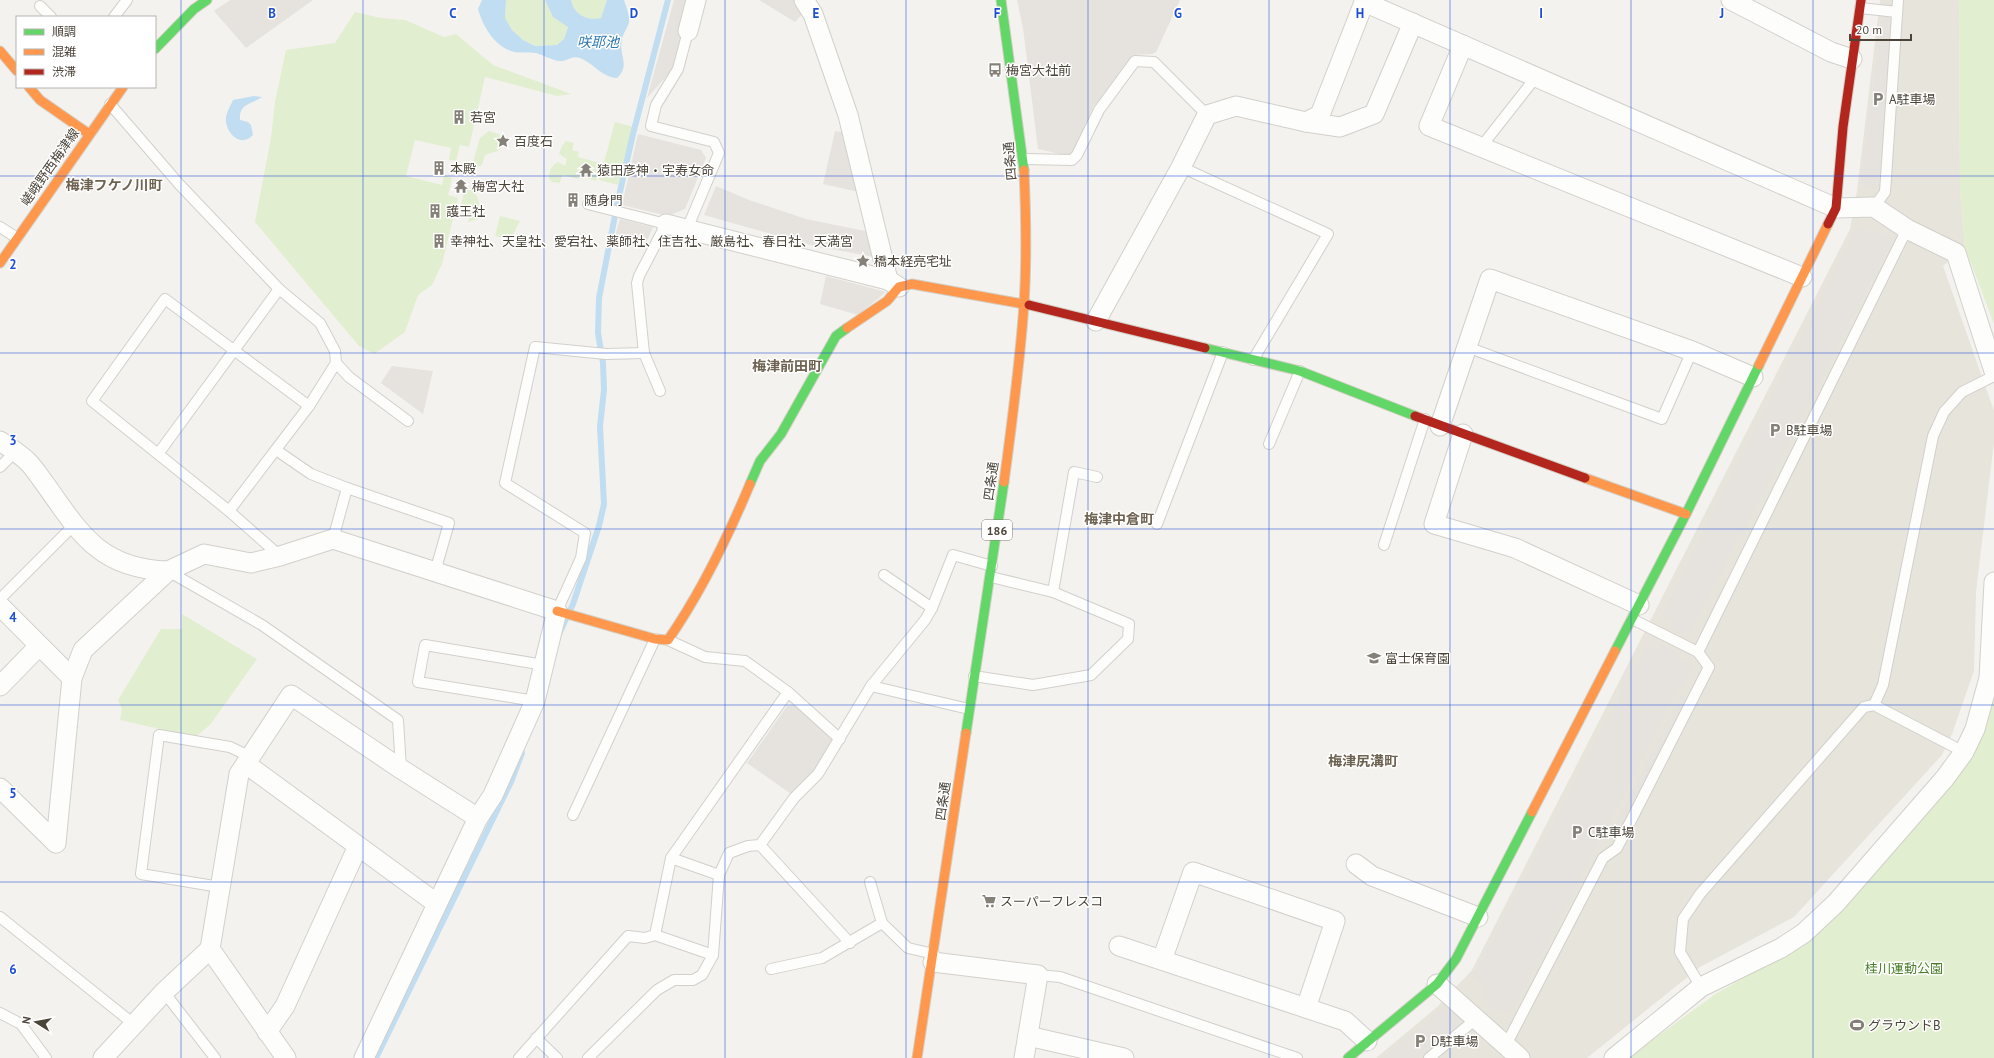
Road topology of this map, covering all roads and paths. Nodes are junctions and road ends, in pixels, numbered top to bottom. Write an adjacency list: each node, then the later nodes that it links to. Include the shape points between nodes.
1 (126, 0): 15 (lane)
2 (184, 0): 12 (lane)
3 (207, 0): 12 (street)
4 (696, 0): 17 (street)
5 (804, 0): 43 (street, via 814,14 848,115)
6 (1001, 0): 31 (street, 四条通 / 186)
7 (1731, 0): 21 (street, via 1830,52)
8 (1898, 0): 13 (lane)
9 (1365, 1): 16 (street); 28 (street, via 1320,115)
10 (1860, 4): 13 (lane); 21 (street)
11 (40, 6): 14 (lane)
12 (194, 9): 19 (street)
13 (1898, 12): 34 (lane, via 1884,192)
14 (50, 16)
15 (115, 16)
16 (1413, 23): 18 (street); 28 (street, via 1374,114 1340,127)
17 (688, 31): 38 (lane, via 678,69 656,105 652,126 714,142 719,153)
18 (1463, 46): 23 (street); 30 (street, via 1429,126)
19 (156, 48)
20 (0, 51): 22 (street)
21 (1852, 59): 35 (street)
22 (16, 70)
23 (1536, 77): 30 (lane); 35 (street)
24 (30, 88): 29 (street, via 40,100)
25 (122, 88): 26 (street, 嵯峨野西梅津線)
26 (110, 104): 29 (street, 嵯峨野西梅津線); 44 (lane, via 180,184)
27 (1207, 114): 28 (street, via 1236,106); 31 (lane, via 1154,62 1135,61 1098,110 1077,155 1072,160); 32 (street)
28 (1306, 122)
29 (89, 134): 40 (street, 嵯峨野西梅津線)
30 (1481, 147): 42 (street)
31 (1024, 159): 45 (street, 四条通 / 186)
32 (1181, 167): 46 (street); 52 (lane, via 1328,234)
33 (588, 204): 36 (lane)
34 (1874, 207): 35 (street); 39 (street)
35 (1836, 208): 42 (street)
36 (666, 224): 38 (street); 51 (lane, via 639,276)
37 (0, 227): 40 (lane)
38 (687, 229): 43 (street)
39 (1907, 229): 55 (street, via 1956,253); 92 (lane)
40 (17, 238): 41 (street, 嵯峨野西梅津線)
41 (0, 263)
42 (1802, 277): 57 (street)
43 (893, 283): 45 (street, via 912,284); 90 (street, via 887,301 836,336 781,434 760,461 723,547 689,610)
44 (279, 289): 48 (lane); 53 (lane, via 320,323 334,351)
45 (1024, 304): 46 (street); 77 (street, 四条通 / 186, via 1011,433)
46 (1096, 321): 49 (street)
47 (1467, 348): 50 (lane, via 1662,419); 50 (street, via 1490,279); 61 (street)
48 (234, 350): 59 (lane); 66 (lane); 66 (lane, via 165,299 92,401)
49 (1223, 352): 52 (street); 72 (lane)
50 (1692, 352): 57 (street)
51 (644, 353): 58 (lane); 87 (lane, via 606,354 535,347 505,483 585,533 581,558)
52 (1253, 360): 54 (street)
53 (336, 363): 59 (lane); 60 (lane, via 349,377)
54 (1300, 371): 61 (street); 63 (lane)
55 (1994, 371)
56 (1994, 376): 100 (lane, via 1962,392 1944,412 1933,436 1883,685)
57 (1753, 377): 71 (street)
58 (660, 391)
59 (309, 406): 65 (lane)
60 (408, 421)
61 (1432, 422): 62 (street); 75 (lane)
62 (1463, 434): 71 (street); 88 (street, via 1434,524 1515,548)
63 (1269, 444)
64 (7, 446): 67 (lane); 73 (street, via 29,463)
65 (276, 450): 69 (lane, via 311,474); 70 (lane)
66 (158, 454): 70 (lane)
67 (0, 467)
68 (1097, 478): 83 (lane, via 1074,472)
69 (346, 488): 74 (lane); 79 (lane, via 449,523)
70 (229, 512): 76 (lane)
71 (1686, 514): 88 (street)
72 (1157, 524)
73 (74, 526): 78 (street, via 97,548 117,560 136,568); 84 (lane)
74 (334, 539): 76 (street); 79 (street)
75 (1384, 546)
76 (280, 556): 78 (street, via 251,563 204,554)
77 (992, 566): 81 (street, 四条通 / 186); 86 (lane, via 952,555)
78 (168, 571): 95 (street, via 83,650); 105 (lane, via 262,625 398,720)
79 (435, 572): 87 (street)
80 (884, 575): 86 (lane)
81 (991, 577): 83 (lane); 94 (street, 四条通 / 186)
82 (1994, 582): 103 (street, via 1989,678 1975,729)
83 (1053, 592): 94 (lane, via 1129,624 1128,639 1091,675 1033,685)
84 (0, 599)
85 (0, 606): 91 (street)
86 (932, 608): 97 (lane)
87 (557, 611): 89 (street); 93 (street)
88 (1636, 612): 92 (lane); 118 (street)
89 (655, 639): 90 (street); 107 (lane)
90 (668, 640): 98 (lane, via 705,657 744,661)
91 (39, 646): 95 (street); 96 (street)
92 (1698, 652): 140 (lane, via 1709,668 1617,848 1603,858)
93 (544, 665): 99 (street); 99 (lane, via 425,645 418,682)
94 (974, 676): 101 (street, 四条通 / 186)
95 (72, 678): 106 (street, via 56,843)
96 (0, 686)
97 (871, 686): 101 (lane); 102 (lane)
98 (788, 692): 102 (lane); 111 (lane)
99 (534, 701): 108 (street, via 493,795)
100 (1874, 705): 103 (lane); 130 (lane, via 1864,707 1700,894 1683,919 1680,952)
101 (969, 709): 125 (street, 四条通 / 186)
102 (840, 739): 109 (lane, via 818,774 794,798)
103 (1964, 752): 130 (street, via 1945,778 1836,902 1804,933 1781,948)
104 (249, 760): 105 (street, via 291,695); 110 (street); 115 (street, via 239,774); 115 (lane, via 230,747 159,735 141,874)
105 (401, 770): 108 (street)
106 (0, 788)
107 (573, 815)
108 (478, 818): 116 (street)
109 (760, 845): 113 (lane, via 748,846 729,853); 121 (lane)
110 (358, 846): 116 (street); 136 (street, via 285,1006)
111 (671, 858): 113 (lane); 120 (lane)
112 (1356, 864): 118 (street, via 1372,876)
113 (719, 875): 124 (lane)
114 (870, 882): 119 (lane)
115 (220, 888): 123 (street)
116 (436, 903): 145 (street)
117 (0, 917): 135 (lane)
118 (1478, 917): 129 (street, via 1456,959)
119 (882, 923): 121 (lane); 125 (lane, via 908,948)
120 (655, 935): 124 (lane); 138 (lane, via 645,938 628,936)
121 (850, 943): 127 (lane, via 822,958)
122 (1119, 946): 126 (street)
123 (210, 949): 131 (street); 136 (street)
124 (712, 955): 148 (lane, via 702,976 694,980 674,980 657,990)
125 (933, 958): 128 (street); 149 (street, 四条通 / 186)
126 (1162, 960): 132 (street); 132 (street, via 1193,872 1335,921)
127 (771, 969)
128 (1038, 975): 137 (street); 152 (lane, via 1060,977)
129 (1437, 984): 134 (street); 139 (street)
130 (1701, 986): 156 (street)
131 (164, 992): 135 (street); 143 (lane)
132 (1306, 1008): 139 (street, via 1345,1021)
133 (0, 1013): 141 (lane, via 21,1024)
134 (1476, 1019): 140 (street); 154 (lane)
135 (135, 1025): 142 (street)
136 (267, 1032): 144 (street)
137 (1028, 1036): 150 (street); 151 (street)
138 (536, 1038): 146 (lane); 147 (lane)
139 (1367, 1041): 153 (street)
140 (1506, 1045): 155 (street)
141 (46, 1058)
142 (104, 1058)
143 (215, 1058)
144 (286, 1058)
145 (364, 1058)
146 (519, 1058)
147 (557, 1058)
148 (588, 1058)
149 (917, 1058)
150 (1024, 1058)
151 (1124, 1058)
152 (1297, 1058)
153 (1348, 1058)
154 (1429, 1058)
155 (1520, 1058)
156 (1614, 1058)

